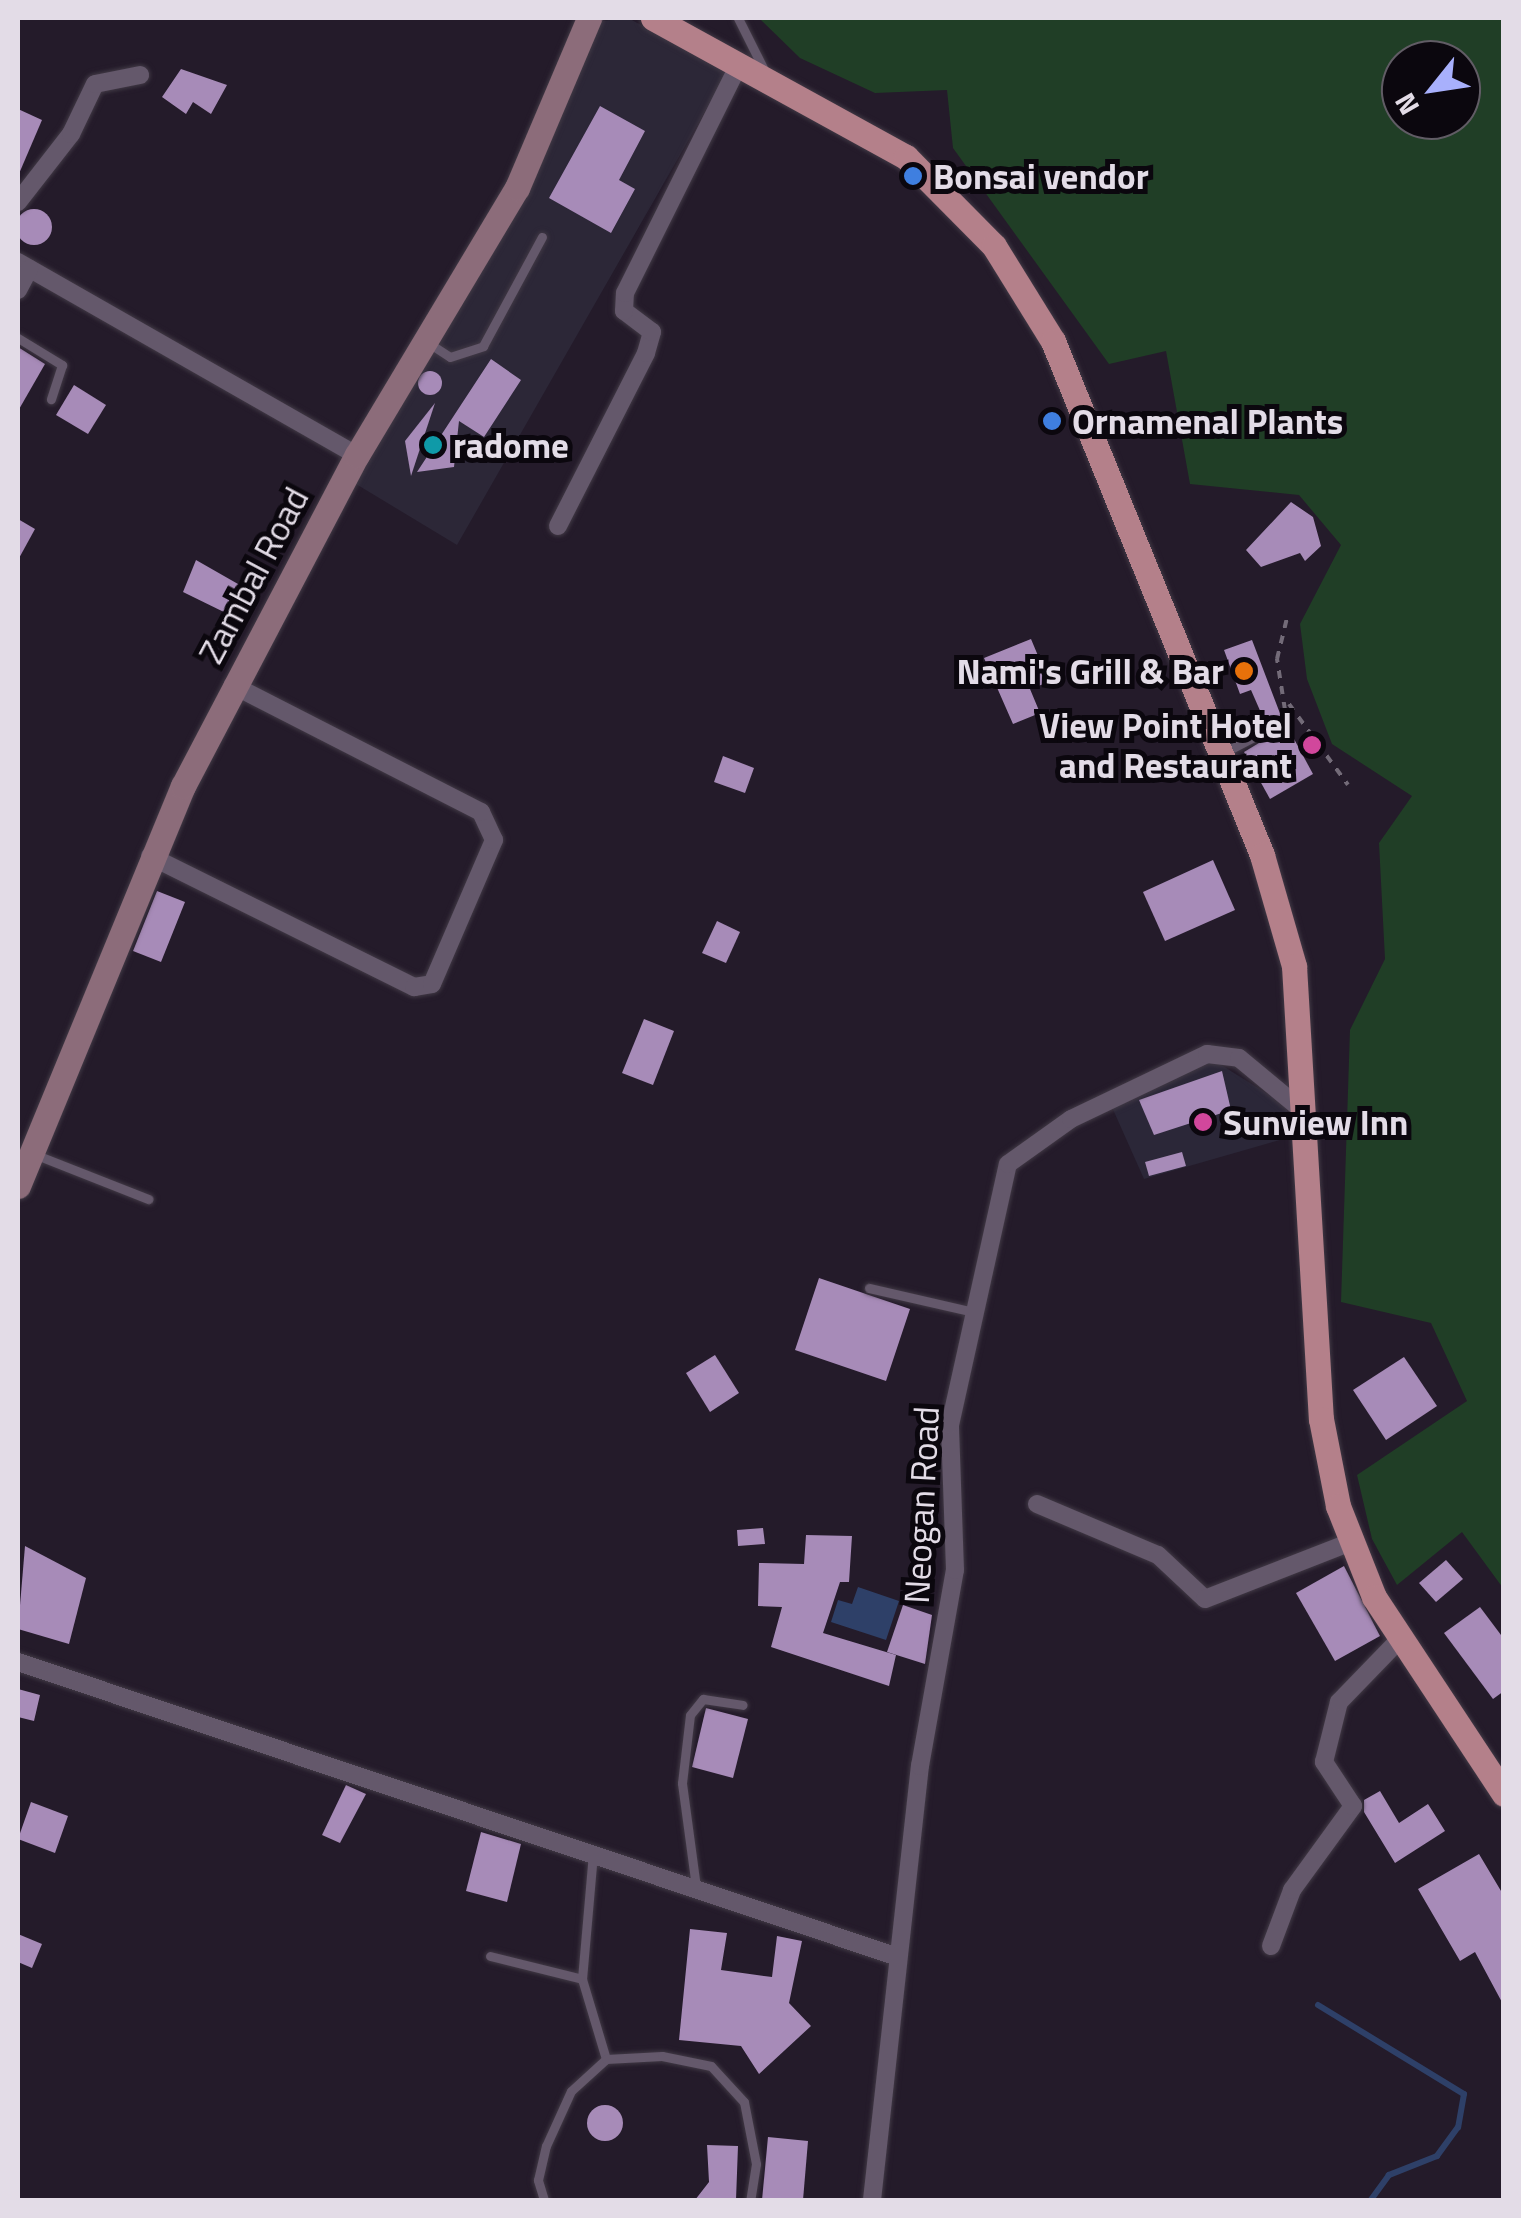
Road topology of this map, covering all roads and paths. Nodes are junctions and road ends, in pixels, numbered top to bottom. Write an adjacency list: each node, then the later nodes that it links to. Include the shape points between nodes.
1 (589, 18): 12 (street, Zambal Road, via 517,188)
2 (653, 18): 4 (main road)
3 (738, 18): 6 (lane)
4 (739, 64): 6 (main road); 15 (street, via 625,293 624,311 652,332 646,353)
5 (140, 75): 7 (street, via 96,84 72,134)
6 (767, 77): 20 (main road, via 906,157 1009,267 1053,341)
7 (18, 202)
8 (542, 238): 12 (lane, via 483,346 450,357)
9 (23, 266): 10 (street); 14 (street)
10 (18, 290)
11 (18, 338): 13 (lane, via 62,365)
12 (425, 340): 14 (street, Zambal Road)
13 (51, 400)
14 (358, 456): 17 (street, Zambal Road)
15 (558, 526)
16 (1288, 614): 18 (path, via 1277,659)
17 (233, 685): 22 (street, Zambal Road); 22 (street, via 481,812 494,840 432,984 414,987)
18 (1288, 703): 19 (path); 21 (path)
19 (1279, 724): 20 (lane)
20 (1223, 753): 23 (main road, via 1294,966)
21 (1348, 784)
22 (150, 856): 24 (street, Zambal Road)
23 (1307, 1115): 28 (street, Neogan Road, via 1238,1058 1207,1054 1070,1119 1008,1164); 30 (main road, via 1321,1419)
24 (31, 1153): 25 (street, Zambal Road); 26 (lane)
25 (18, 1186)
26 (148, 1199)
27 (869, 1288): 28 (lane)
28 (982, 1314): 39 (street, Neogan Road, via 950,1424 955,1570)
29 (1037, 1504): 30 (street, via 1158,1555 1205,1599)
30 (1349, 1543): 31 (main road)
31 (1400, 1639): 34 (main road); 37 (street, via 1339,1702 1324,1762 1352,1806 1292,1890)
32 (18, 1662): 35 (street)
33 (743, 1706): 36 (lane, via 703,1699 690,1714 682,1783)
34 (1504, 1794)
35 (593, 1854): 36 (street); 40 (lane)
36 (696, 1890): 39 (street)
37 (1271, 1946)
38 (490, 1956): 40 (lane)
39 (895, 1956): 44 (street, Neogan Road)
40 (582, 1979): 41 (lane)
41 (606, 2060): 42 (lane, via 571,2091 546,2146 538,2180); 43 (lane, via 710,2066 744,2102 756,2164)
42 (544, 2200)
43 (750, 2200)
44 (872, 2200)

